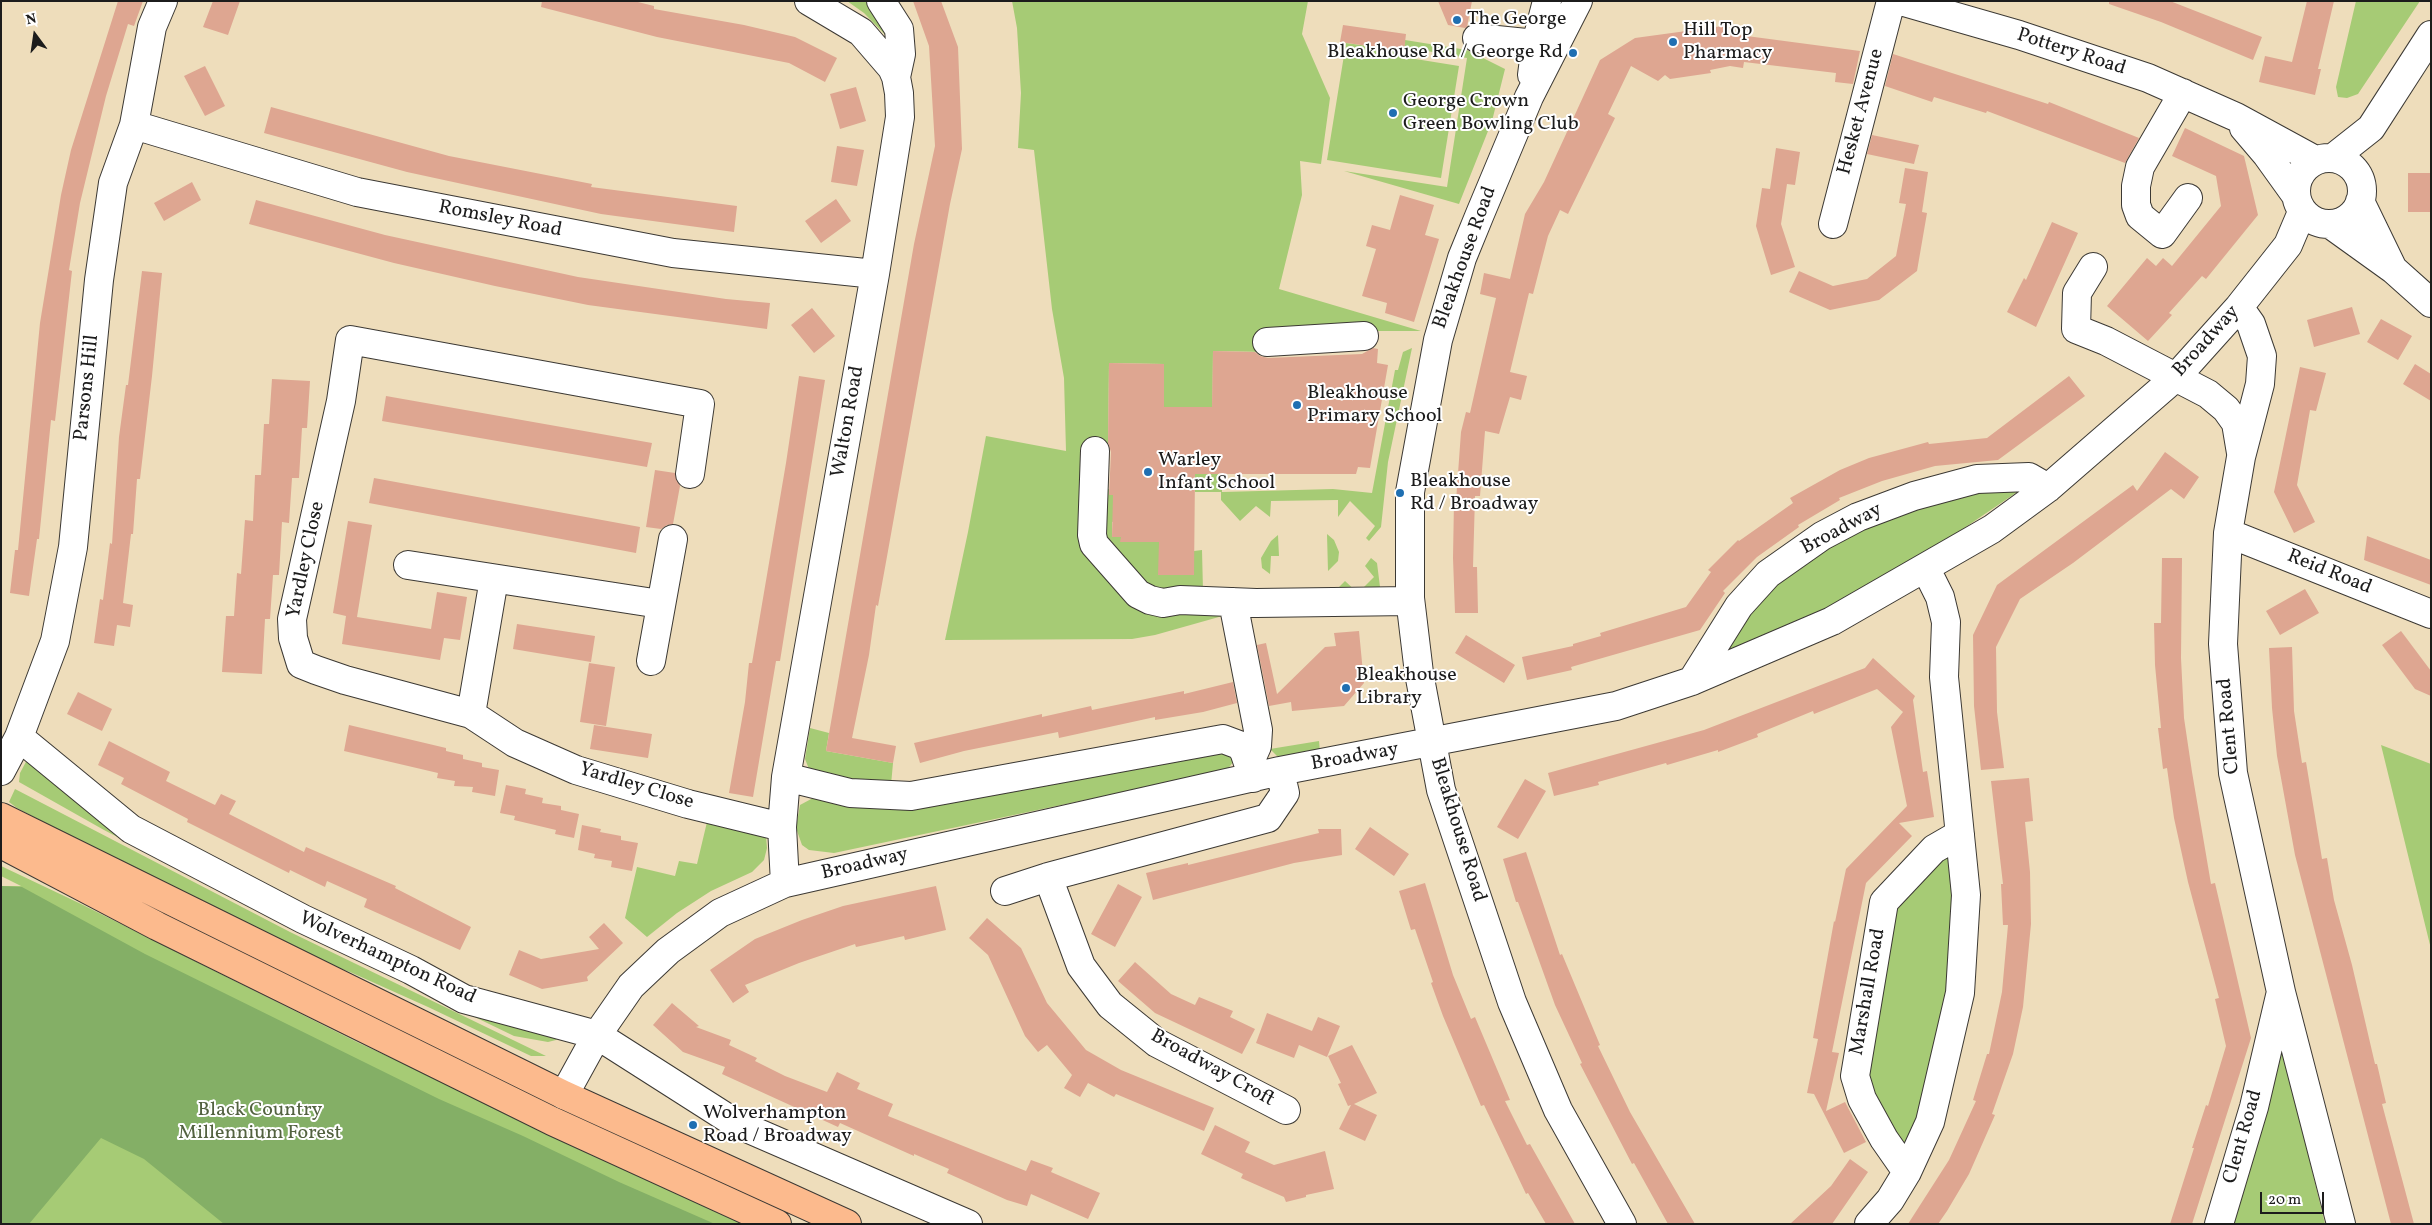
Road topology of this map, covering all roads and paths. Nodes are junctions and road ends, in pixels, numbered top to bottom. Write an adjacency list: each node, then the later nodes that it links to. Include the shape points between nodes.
1 (163, 1): 16 (street, Parsons Hill, via 152,27)
2 (809, 1): 12 (street, Walton Road, via 861,32)
3 (881, 1): 12 (street, via 900,29 901,54)
4 (1547, 1): 11 (street, Bleakhouse Road)
5 (1561, 1): 6 (street)
6 (1577, 1): 14 (street, Bleakhouse Road)
7 (1891, 1): 22 (street, Hesket Avenue)
8 (1901, 1): 13 (street, Pottery Road, via 2038,41 2148,78)
9 (2431, 35): 17 (street)
10 (1477, 38): 11 (street)
11 (1536, 44): 14 (street, Bleakhouse Road)
12 (896, 77): 25 (street, Walton Road, via 900,117)
13 (2182, 93): 15 (street, Pottery Road); 20 (street, via 2140,167 2136,205 2140,216 2162,234)
14 (1529, 97): 40 (street, Bleakhouse Road, via 1462,258 1438,340 1410,492)
15 (2236, 117): 18 (street, Pottery Road); 21 (street, Pottery Road)
16 (134, 125): 25 (street, Romsley Road, via 357,192 673,253); 47 (street, Parsons Hill, via 113,183 106,231 71,557 55,641)
17 (2371, 128): 18 (street); 19 (street)
18 (2324, 159): 19 (street, via 2344,161); 21 (street, via 2300,174)
19 (2360, 189): 21 (street, via 2350,217 2341,222); 24 (street, Pottery Road)
20 (2188, 198)
21 (2313, 214): 24 (street, Pottery Road); 27 (street, Broadway)
22 (1833, 224)
23 (2093, 267): 30 (street, Clent Road, via 2077,293 2076,329)
24 (2394, 270): 26 (street, Pottery Road)
25 (875, 274): 52 (street, Walton Road)
26 (2431, 303)
27 (2239, 307): 30 (street, Broadway); 32 (street, Clent Road, via 2251,324 2262,356 2260,384)
28 (1364, 336): 29 (street)
29 (1267, 342)
30 (2177, 376): 32 (street, Clent Road, via 2226,408 2236,423); 34 (street, Broadway)
31 (1094, 451): 41 (street, via 1094,544 1138,594 1163,603 1180,600)
32 (2241, 457): 35 (street, Clent Road)
33 (690, 474): 46 (street, Yardley Close, via 700,404 350,340 341,401 292,619 293,638 301,664 345,680)
34 (2048, 488): 38 (street, Broadway, via 1992,529); 45 (street, Broadway, via 2029,477 1977,479 1914,496 1858,517 1822,536 1768,574 1739,606)
35 (2228, 533): 43 (street, Reid Road); 60 (street, Clent Road, via 2223,644 2233,773)
36 (673, 539): 42 (street)
37 (408, 564): 39 (street)
38 (1926, 569): 45 (street, Broadway, via 1832,621); 55 (street, via 1940,597 1946,622 1944,677)
39 (494, 579): 42 (street); 46 (street)
40 (1410, 601): 41 (street); 48 (street, Bleakhouse Road)
41 (1233, 602): 50 (street, via 1258,730)
42 (660, 604): 44 (street)
43 (2431, 614)
44 (651, 661)
45 (1692, 682): 48 (street, Broadway, via 1616,706)
46 (472, 714): 54 (street, Yardley Close, via 515,743 576,770 688,804)
47 (19, 737): 49 (street, Parsons Hill); 61 (street, Wolverhampton Road, via 131,829 303,919 464,999)
48 (1431, 744): 51 (street, Broadway); 69 (street, Bleakhouse Road, via 1441,790 1512,1002 1558,1110)
49 (1, 770)
50 (1251, 771): 51 (street, Broadway); 52 (street, via 1244,751 1223,738 912,796 850,793); 58 (street, Broadway)
51 (1280, 771): 57 (street, via 1285,793 1268,818)
52 (786, 777): 54 (street, Walton Road)
53 (1, 817): 62 (highway, Wolverhampton Road)
54 (782, 827): 58 (street, Walton Road)
55 (1960, 834): 65 (street, via 1966,895 1960,993 1930,1122); 65 (street, Marshall Road, via 1934,849 1884,902 1855,1076 1862,1099 1875,1123)
56 (1, 844): 64 (highway, via 157,926)
57 (1048, 877): 59 (street); 63 (street, Broadway Croft, via 1081,966 1110,1005 1157,1043)
58 (785, 883): 61 (street, Broadway, via 720,913 668,951 631,986)
59 (1005, 891)
60 (2281, 992): 71 (street, Clent Road, via 2254,1107); 72 (street, Clent Road)
61 (597, 1035): 62 (street, Broadway); 68 (street, Wolverhampton Road, via 735,1123)
62 (564, 1095): 64 (highway); 67 (highway, Wolverhampton Road)
63 (1286, 1110)
64 (552, 1121): 66 (highway)
65 (1907, 1172): 70 (street, via 1890,1200)
66 (778, 1224)
67 (847, 1224)
68 (968, 1224)
69 (1622, 1224)
70 (1869, 1224)
71 (2219, 1224)
72 (2341, 1224)

